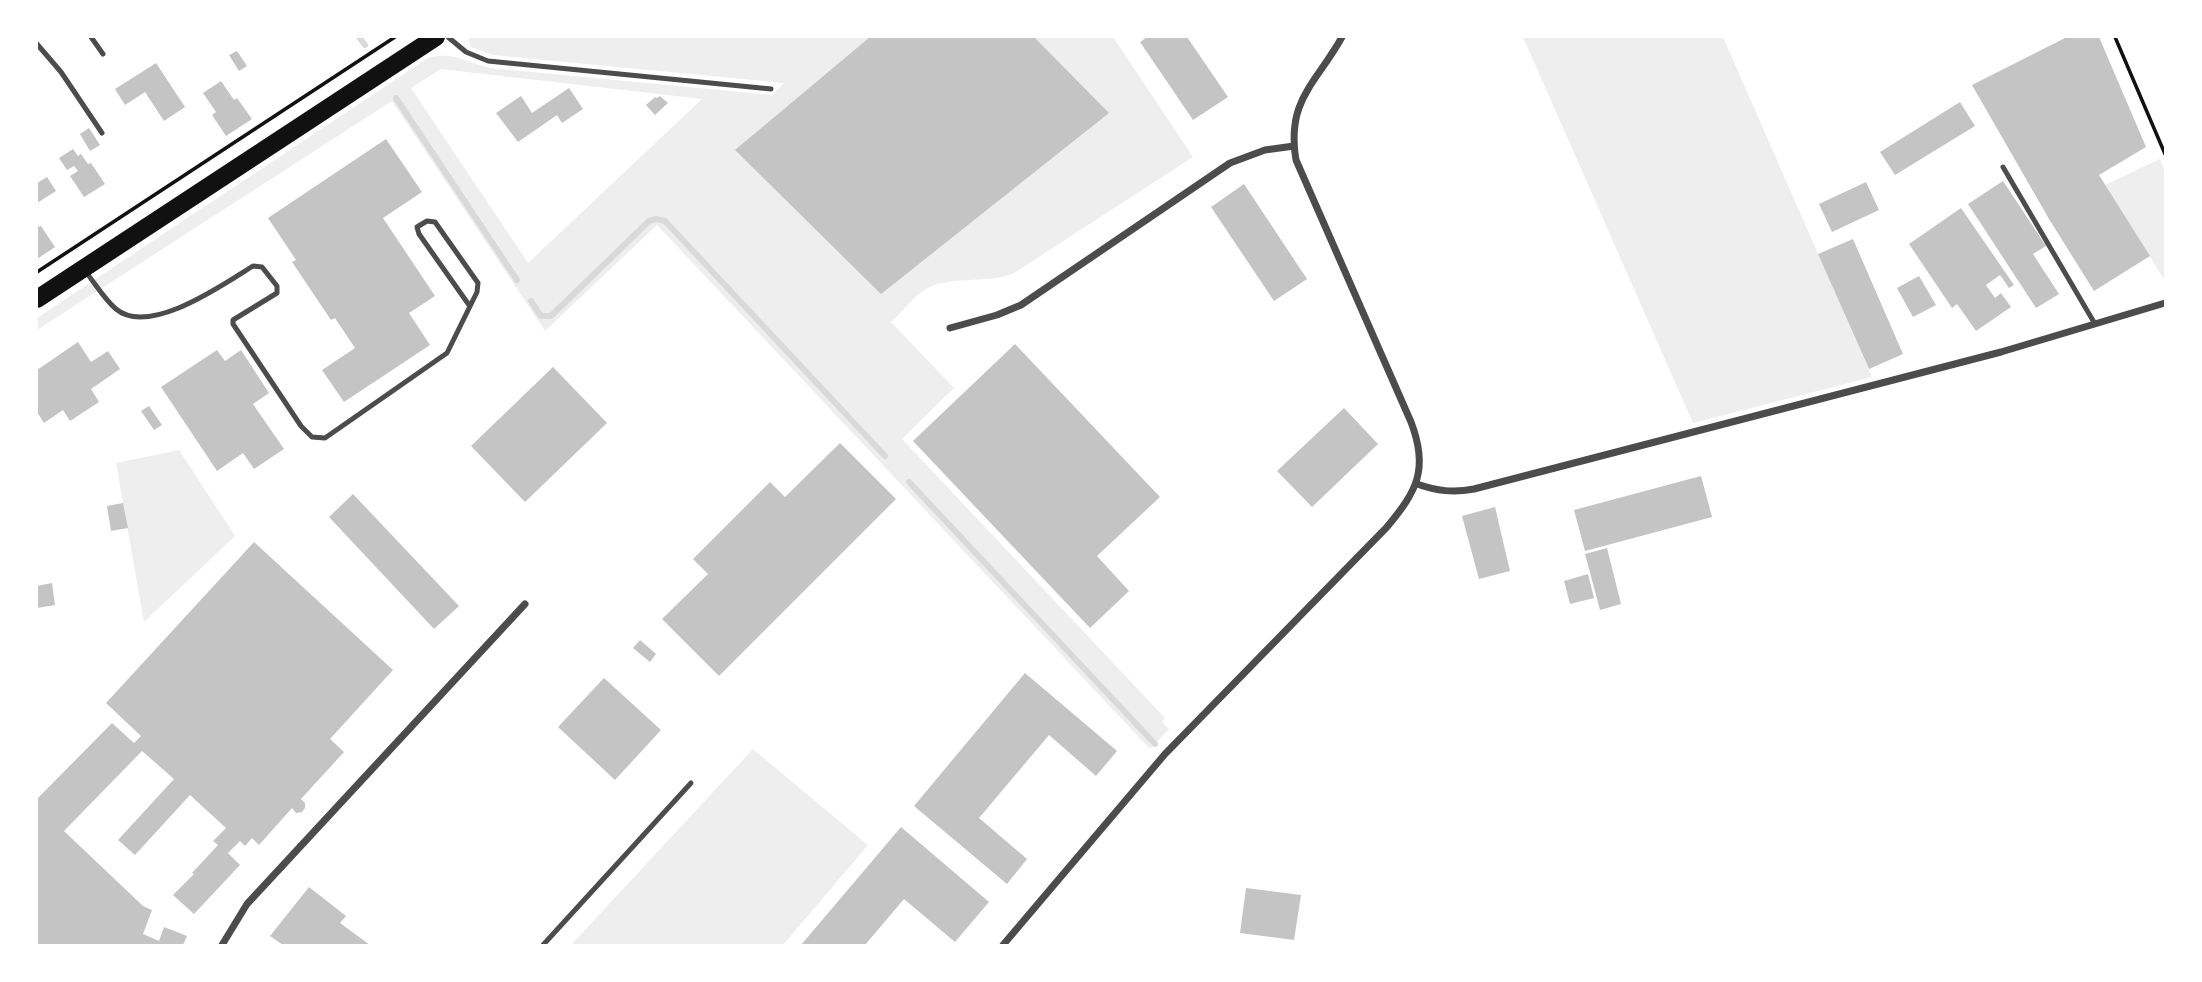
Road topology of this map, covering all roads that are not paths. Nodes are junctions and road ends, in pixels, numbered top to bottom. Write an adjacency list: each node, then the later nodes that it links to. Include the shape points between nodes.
1 (91, 37): 6 (lane)
2 (436, 37): 11 (main road)
3 (448, 37): 7 (lane, via 466,52 500,63)
4 (1342, 37): 9 (street, via 1297,110)
5 (37, 44): 8 (lane)
6 (103, 54)
7 (771, 89)
8 (102, 133)
9 (1294, 146): 16 (street, via 1265,150 1230,163 1021,305); 17 (street, via 1301,173 1418,439)
10 (2003, 167): 15 (lane)
11 (83, 269): 12 (main road); 14 (lane, via 116,310 142,317 195,302 253,266 262,267 277,293 233,324 312,437 325,438 447,352)
12 (38, 298)
13 (2165, 303): 15 (street)
14 (469, 305): 14 (lane, via 478,283 435,222 427,221 417,227 419,234)
15 (2095, 324): 17 (street, via 1474,489 1436,490)
16 (950, 328)
17 (1418, 484): 22 (street, via 1387,527 1165,754)
18 (525, 604): 20 (street, via 247,904)
19 (691, 783): 21 (lane)
20 (222, 945)
21 (543, 945)
22 (1003, 945)

